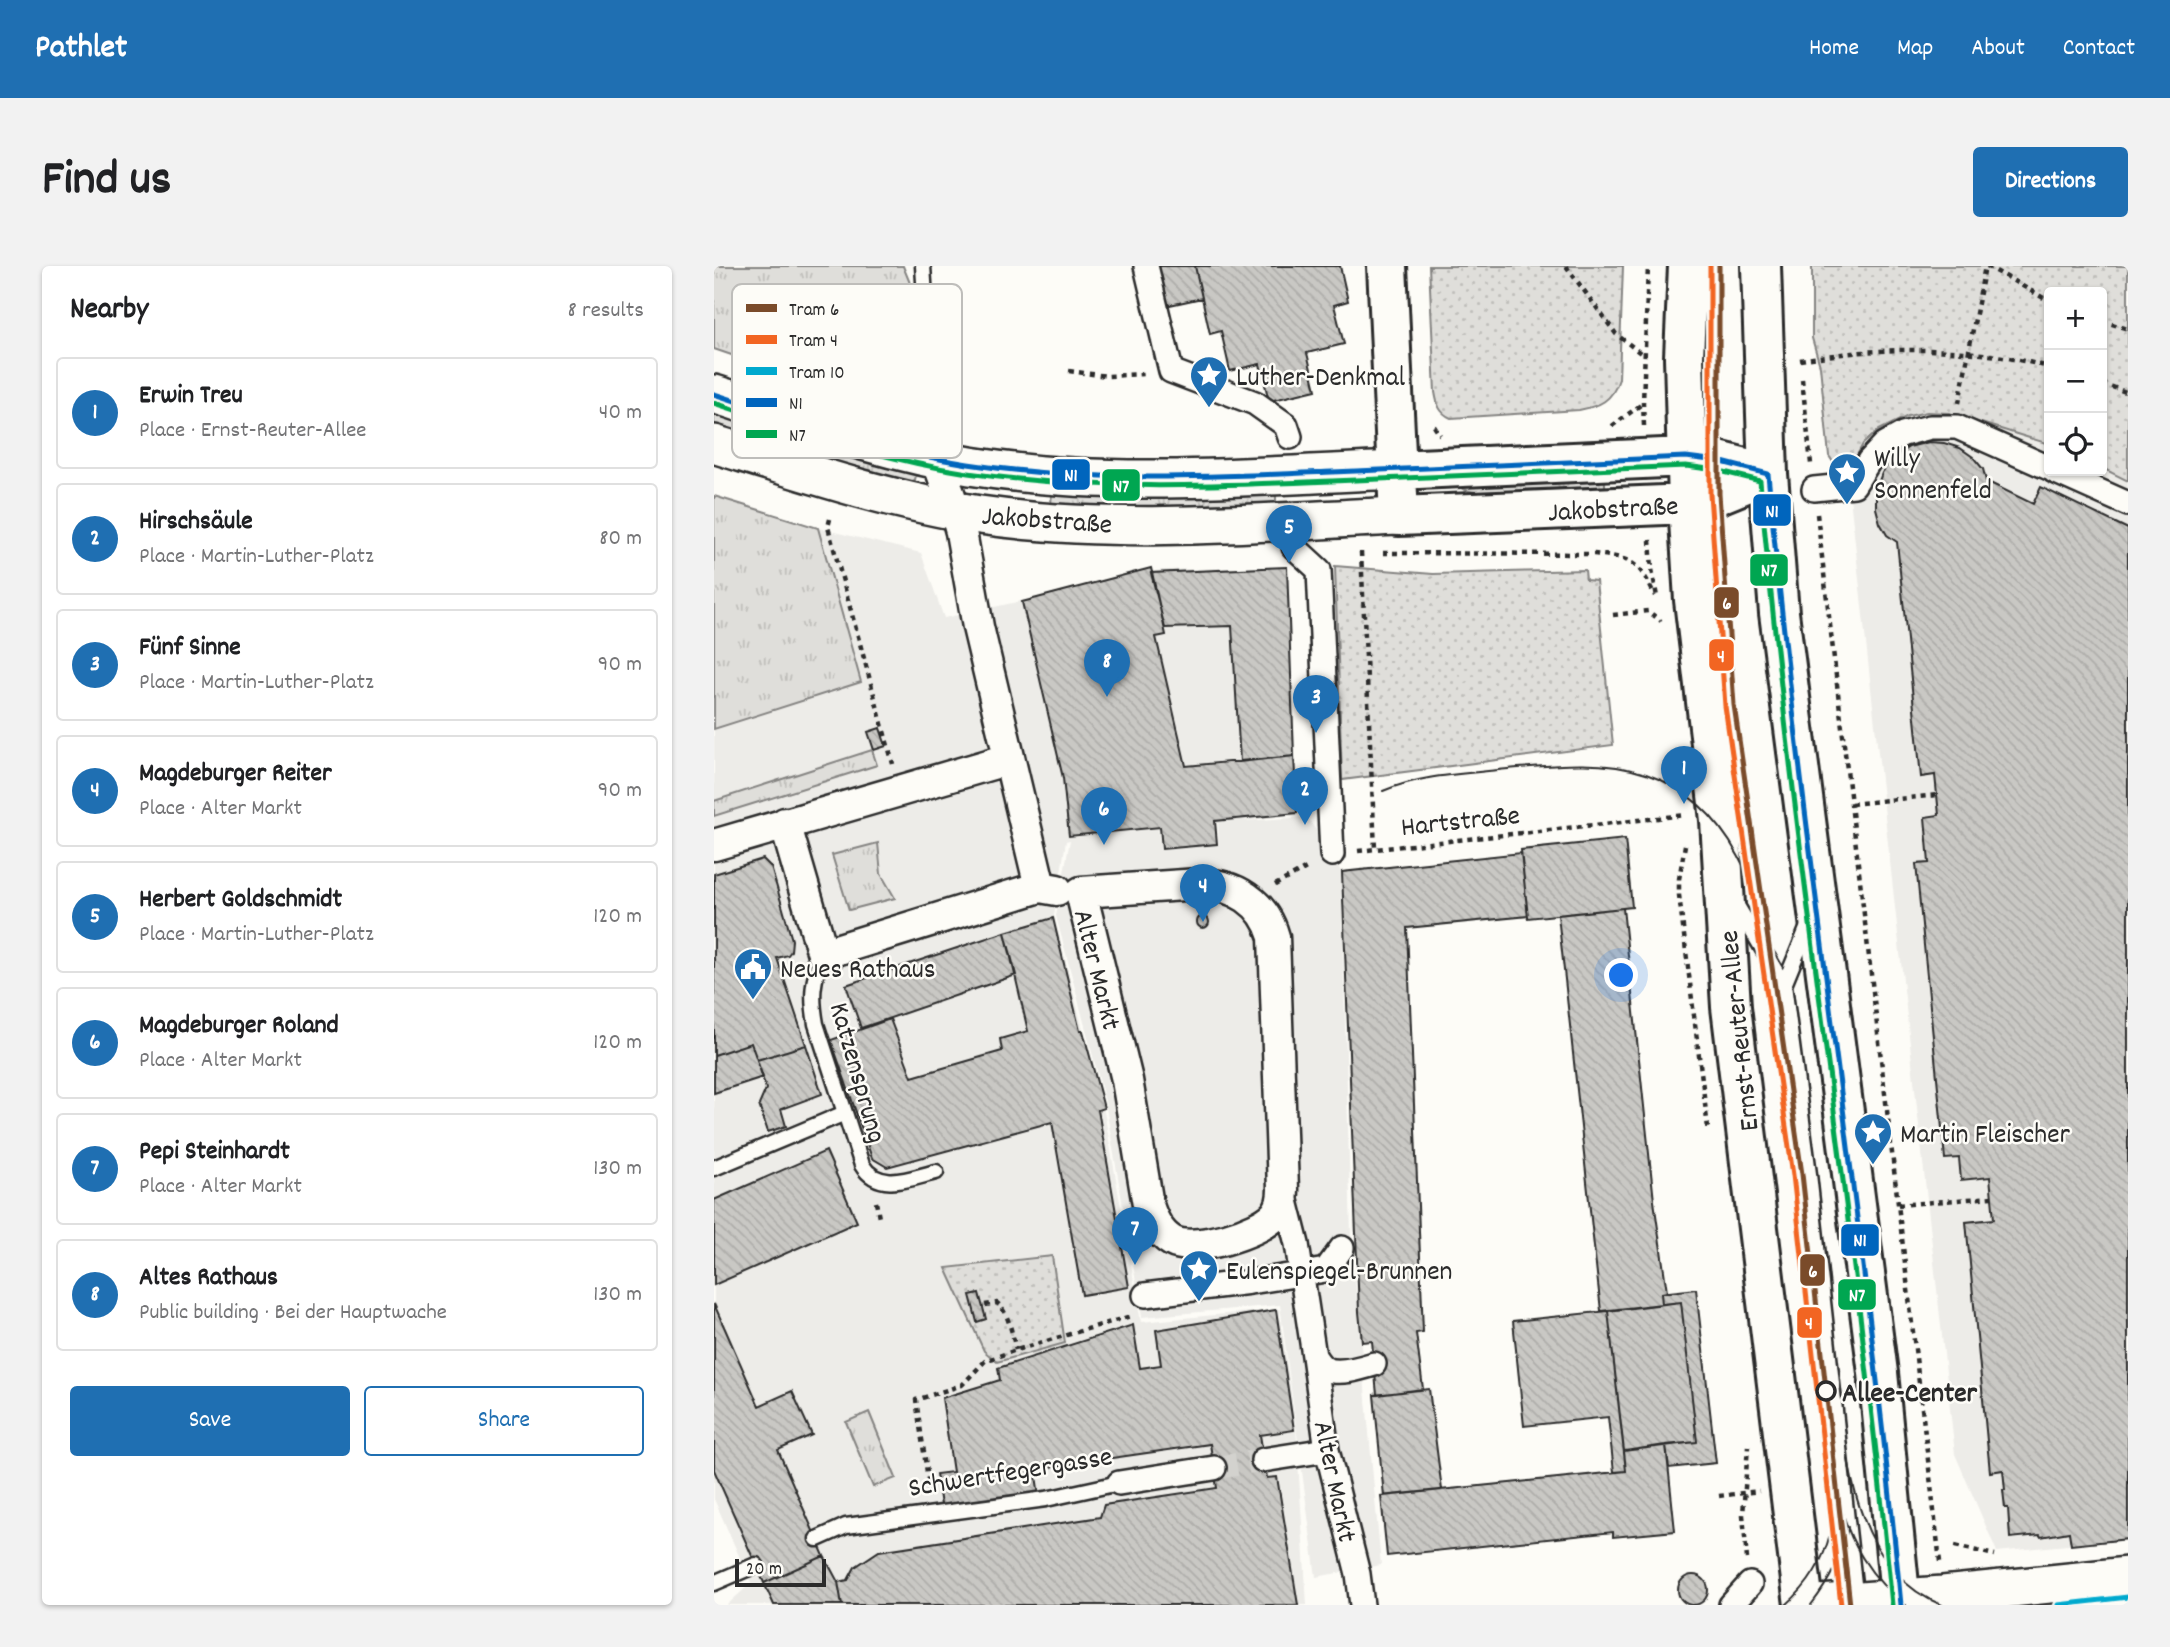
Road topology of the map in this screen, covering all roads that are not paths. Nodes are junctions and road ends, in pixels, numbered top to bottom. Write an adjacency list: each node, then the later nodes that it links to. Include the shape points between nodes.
1 (923, 266): 6 (lane, Jakobstraße)
2 (1146, 266): 9 (street, via 1171,371 1255,404 1286,425)
3 (1387, 266): 17 (main road)
4 (1688, 266): 12 (main road, Ernst-Reuter-Allee)
5 (1761, 266): 18 (main road)
6 (924, 284)
7 (714, 394): 8 (street, Jakobstraße)
8 (732, 400)
9 (1290, 437)
10 (714, 444): 11 (street, Jakobstraße)
11 (732, 450)
12 (1686, 457): 17 (main road, Jakobstraße); 18 (main road, Jakobstraße); 21 (main road, Ernst-Reuter-Allee)
13 (760, 458): 23 (street, Jakobstraße)
14 (933, 458): 15 (street, Jakobstraße)
15 (937, 459): 17 (street, Jakobstraße, via 1002,470 1120,478); 23 (street, Jakobstraße)
16 (2044, 466): 20 (street, via 1957,427 1930,426 1903,433 1885,444 1854,485)
17 (1396, 470): 24 (main road)
18 (1768, 474): 21 (main road, Jakobstraße); 33 (main road, via 1778,596)
19 (2065, 476): 22 (street)
20 (1814, 489)
21 (1688, 504): 24 (main road, Jakobstraße); 30 (main road, Ernst-Reuter-Allee, via 1675,608 1720,820)
22 (2128, 504)
23 (955, 510): 24 (street, Jakobstraße, via 1044,521 1158,525); 26 (street)
24 (1399, 516)
25 (1294, 547): 29 (street, via 1319,570)
26 (1009, 759): 27 (street); 31 (street)
27 (785, 823): 28 (street); 34 (street)
28 (714, 845)
29 (1332, 855)
30 (1723, 882): 35 (lane); 58 (main road, Ernst-Reuter-Allee, via 1731,1007)
31 (1040, 887): 32 (street); 34 (street)
32 (1081, 892): 39 (street, Alter Markt, via 1204,884 1228,888 1250,899 1266,917 1275,944); 39 (street, Alter Markt, via 1127,1080 1148,1205 1157,1226 1173,1241 1186,1244 1238,1236 1274,1216)
33 (1816, 905): 35 (lane); 54 (main road, via 1878,1373)
34 (823, 954): 36 (lane, Katzensprung, via 813,981 813,1004)
35 (1784, 985): 55 (lane)
36 (845, 1113): 37 (lane); 38 (lane, Katzensprung, via 862,1165 871,1177 891,1182)
37 (714, 1168)
38 (936, 1172)
39 (1283, 1189): 41 (street, Alter Markt)
40 (1342, 1248): 41 (street, via 1326,1270)
41 (1302, 1274): 42 (street); 43 (street, Alter Markt)
42 (1145, 1294)
43 (1314, 1356): 44 (street, via 1328,1370); 45 (street, Alter Markt)
44 (1374, 1364)
45 (1326, 1450): 46 (street); 56 (street, Alter Markt)
46 (1264, 1460)
47 (1214, 1468): 48 (street, Schwertfegergasse)
48 (1119, 1483): 49 (lane, Schwertfegergasse, via 1046,1499 846,1526)
49 (817, 1539)
50 (756, 1565): 52 (lane)
51 (2128, 1576): 54 (street)
52 (714, 1583)
53 (1750, 1584): 57 (street)
54 (1901, 1601): 55 (street)
55 (1856, 1603): 58 (street)
56 (1362, 1605)
57 (1731, 1605)
58 (1805, 1605)

